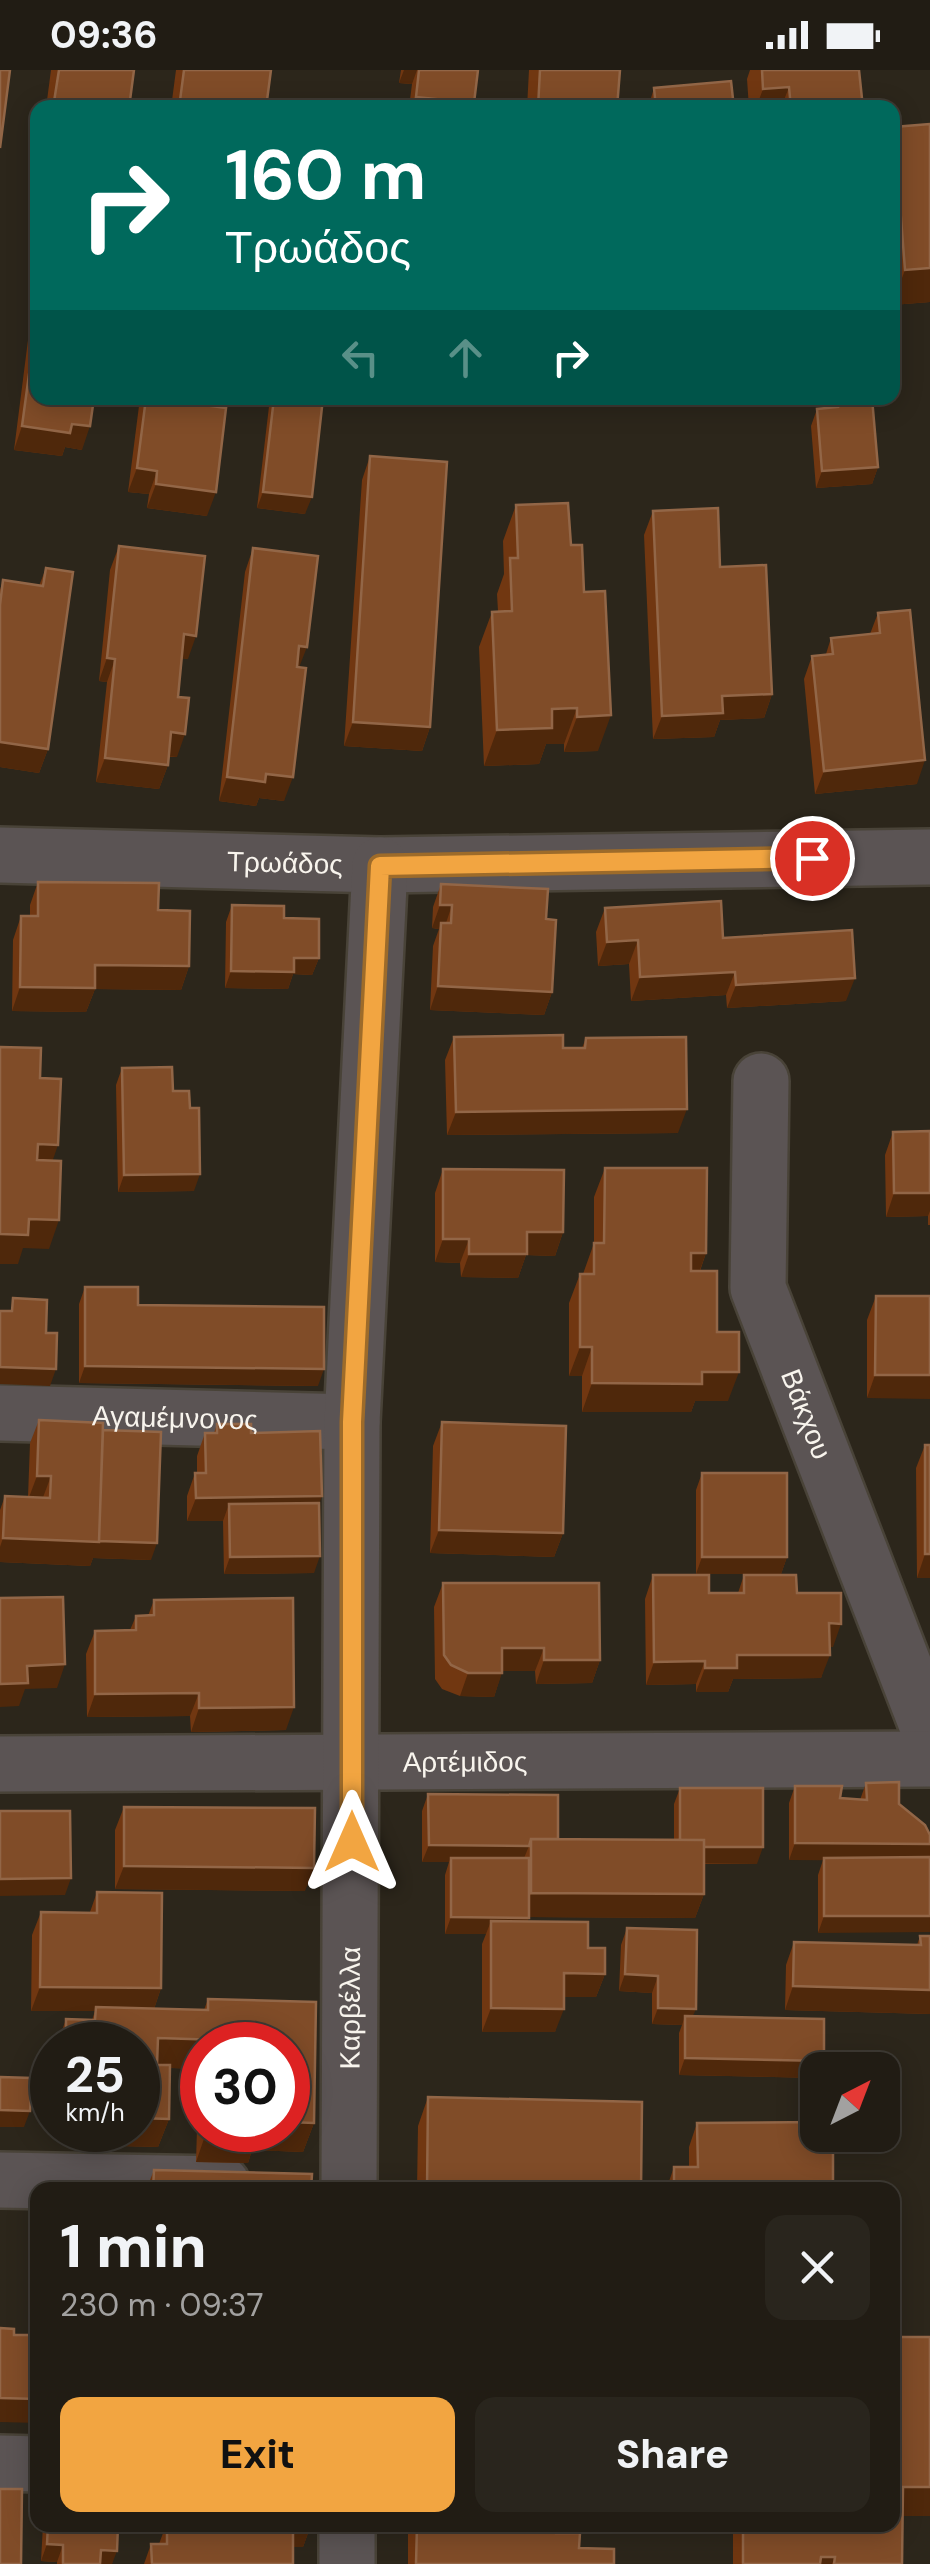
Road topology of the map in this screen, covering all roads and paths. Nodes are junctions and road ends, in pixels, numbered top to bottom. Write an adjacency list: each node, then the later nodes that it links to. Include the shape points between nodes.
1 (0, 855): 3 (street, Τρωάδος)
2 (930, 857): 3 (street, Τρωάδος)
3 (380, 866): 6 (street, Καρβέλλα)
4 (761, 1082): 7 (street, Βάκχου, via 758,1288)
5 (0, 1413): 6 (street, Αγαμέμνονος)
6 (352, 1422): 10 (street, Καρβέλλα)
7 (930, 1732)
8 (930, 1759): 10 (street, Αρτέμιδος)
9 (0, 1764): 10 (street, Αρτέμιδος)
10 (353, 1766): 13 (street, Καρβέλλα)
11 (0, 2180): 12 (street)
12 (112, 2182)
13 (349, 2182)
14 (0, 2463): 15 (street)
15 (30, 2464)
16 (347, 2532): 17 (street)
17 (346, 2564)

